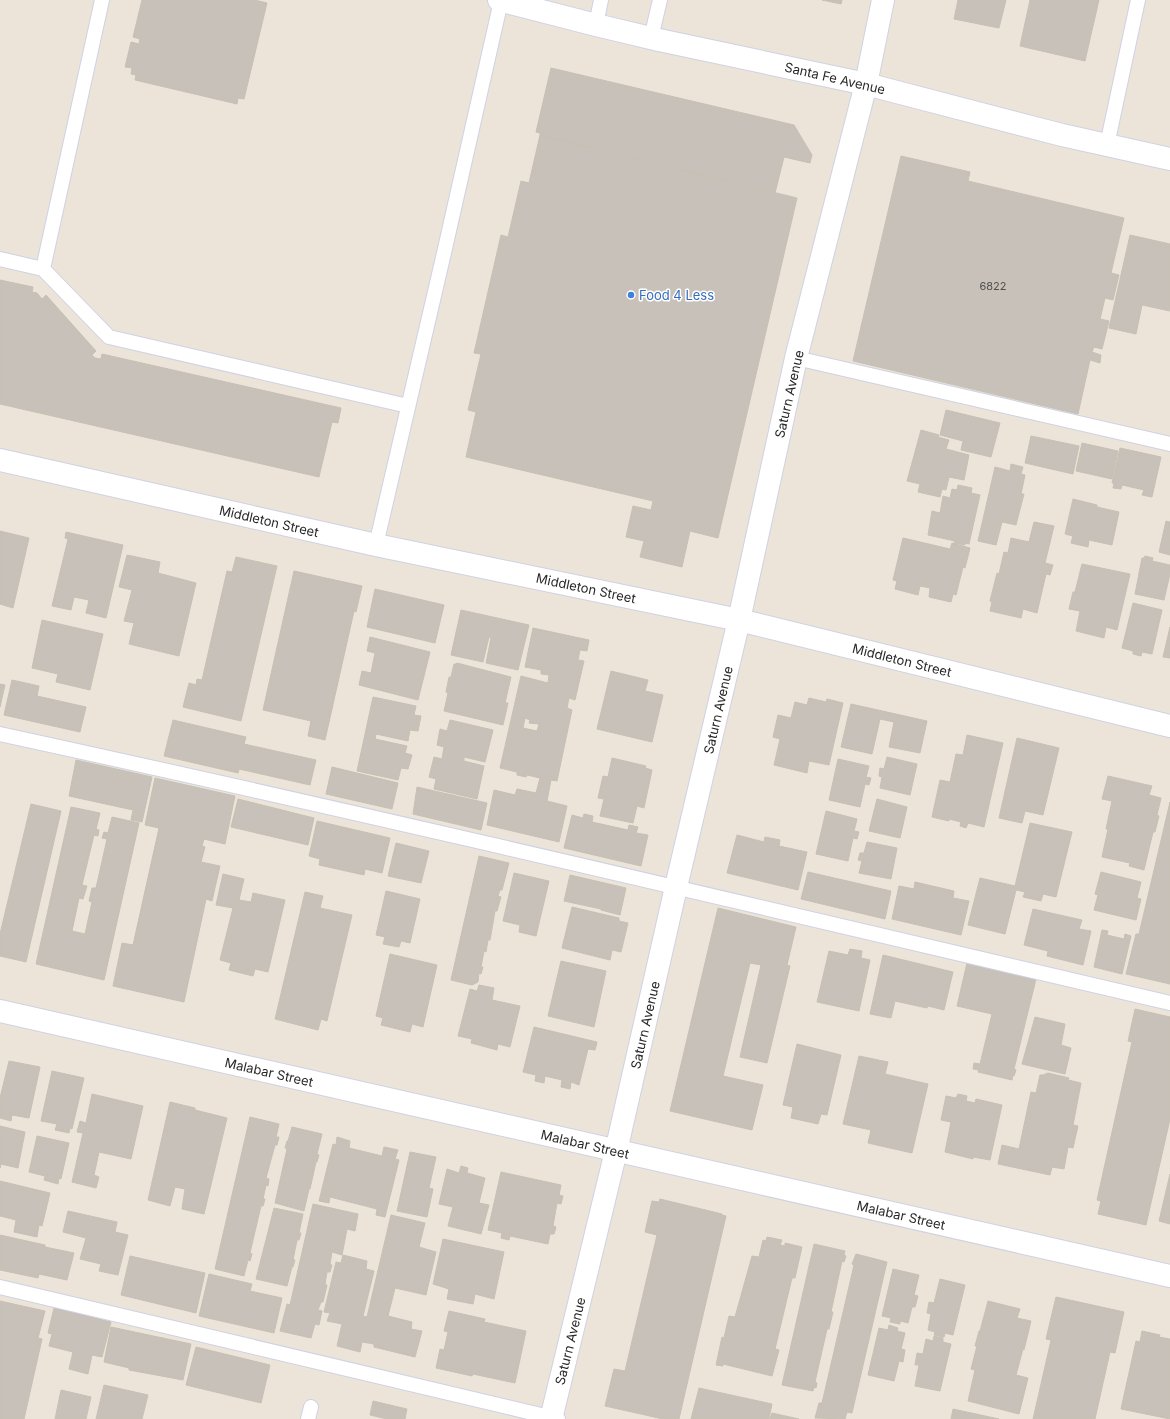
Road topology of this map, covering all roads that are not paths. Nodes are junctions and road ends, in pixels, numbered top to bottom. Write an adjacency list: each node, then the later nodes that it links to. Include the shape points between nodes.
1 (102, 0): 13 (lane)
2 (500, 0): 7 (street, Santa Fe Avenue); 15 (lane)
3 (601, 0): 7 (lane)
4 (660, 0): 8 (lane)
5 (883, 0): 9 (street, Saturn Avenue)
6 (1138, 0): 10 (lane)
7 (596, 25): 8 (street, Santa Fe Avenue)
8 (651, 38): 9 (street, Santa Fe Avenue)
9 (866, 84): 10 (street, Santa Fe Avenue, via 1062,135); 14 (street, Saturn Avenue)
10 (1108, 144): 11 (street, Santa Fe Avenue)
11 (1170, 159)
12 (0, 259): 13 (lane)
13 (43, 269): 15 (lane, via 109,337)
14 (796, 358): 16 (lane); 19 (street, Saturn Avenue)
15 (408, 406): 18 (lane)
16 (1170, 444)
17 (0, 460): 18 (street, Middleton Street)
18 (376, 545): 19 (street, Middleton Street)
19 (739, 620): 20 (street, Middleton Street); 22 (street, Saturn Avenue)
20 (1170, 726)
21 (0, 734): 22 (lane)
22 (676, 887): 23 (lane); 25 (street, Saturn Avenue)
23 (1170, 1003)
24 (0, 1011): 25 (street, Malabar Street)
25 (616, 1151): 26 (street, Malabar Street); 28 (street, Saturn Avenue)
26 (1170, 1276)
27 (0, 1287): 28 (lane)
28 (554, 1418)

